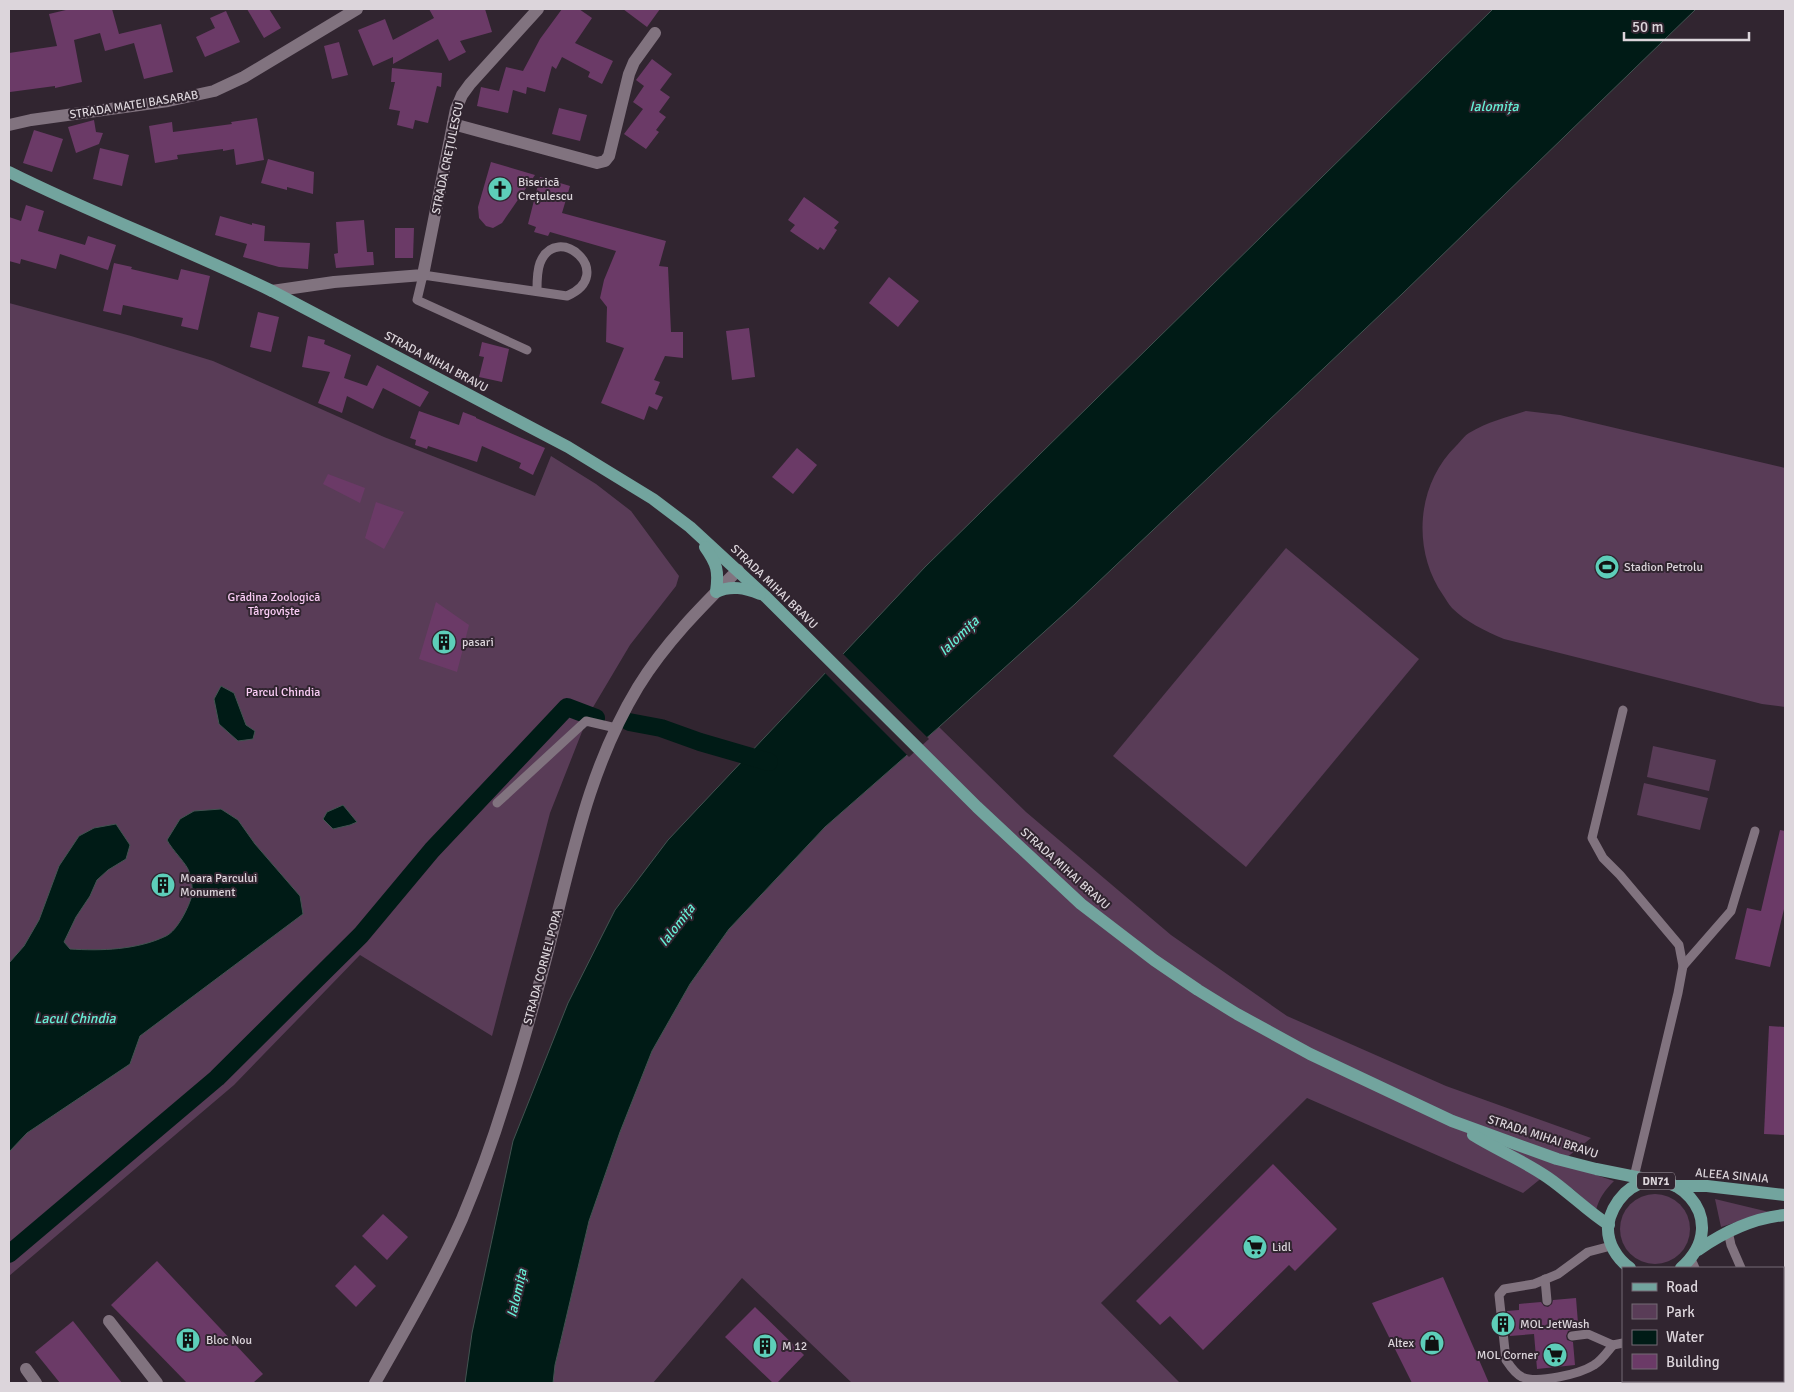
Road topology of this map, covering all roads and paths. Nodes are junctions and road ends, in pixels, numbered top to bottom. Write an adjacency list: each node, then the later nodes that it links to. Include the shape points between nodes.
1 (357, 9): 5 (street, STRADA MATEI BASARAB, via 244,77 214,91)
2 (538, 9): 4 (street, STRADA CREȚULESCU, via 470,84 456,109)
3 (655, 33): 4 (street, via 629,74 605,162 597,163)
4 (453, 124): 7 (street, STRADA CREȚULESCU)
5 (9, 125)
6 (9, 172): 9 (main road, STRADA MIHAI BRAVU)
7 (423, 274): 8 (lane); 9 (street); 10 (lane, STRADA CREȚULESCU, via 417,300)
8 (536, 290): 8 (lane, via 539,264 544,255 562,247 581,255 587,274 584,284 576,292 567,296)
9 (272, 291): 11 (main road, STRADA MIHAI BRAVU, via 568,447 638,488)
10 (527, 350)
11 (690, 527): 12 (main road, STRADA MIHAI BRAVU); 13 (main road, via 716,565)
12 (738, 570): 13 (street, STRADA CORNEL POPA); 14 (main road, STRADA MIHAI BRAVU)
13 (716, 592): 14 (main road, via 732,587); 16 (street, STRADA CORNEL POPA, via 664,649)
14 (766, 597): 20 (main road, STRADA MIHAI BRAVU, via 977,807 1081,904 1154,960 1237,1014 1310,1054)
15 (1623, 710): 19 (lane, via 1592,838 1603,858 1679,945)
16 (616, 728): 17 (lane, via 586,722); 40 (street, STRADA CORNEL POPA, via 595,776 578,828 523,1042 482,1169 437,1270)
17 (497, 803)
18 (1755, 831): 19 (lane, via 1731,910)
19 (1683, 966): 21 (lane)
20 (1452, 1121): 21 (main road, STRADA MIHAI BRAVU, via 1557,1159); 26 (main road, STRADA MIHAI BRAVU, via 1546,1177)
21 (1634, 1177): 22 (main road, STRADA MIHAI BRAVU)
22 (1656, 1181): 23 (main road, ALEEA SINAIA / DN71); 26 (main road, ALEEA SINAIA / DN71, via 1629,1189 1619,1199)
23 (1676, 1186): 24 (main road, ALEEA SINAIA, via 1707,1186); 29 (main road, ALEEA SINAIA / DN71, via 1693,1200 1702,1220 1702,1235)
24 (1785, 1195)
25 (1784, 1215): 27 (main road, via 1764,1218)
26 (1608, 1225): 28 (main road)
27 (1728, 1231): 29 (main road); 31 (lane)
28 (1611, 1246): 30 (main road); 32 (lane, via 1588,1252 1558,1274)
29 (1693, 1261)
30 (1620, 1263)
31 (1741, 1267)
32 (1545, 1279): 33 (lane); 36 (lane, via 1504,1289 1499,1295 1506,1360 1512,1369 1521,1377 1532,1379 1563,1376 1595,1365)
33 (1547, 1301)
34 (109, 1321): 39 (street)
35 (1572, 1336): 36 (lane, via 1588,1334)
36 (1618, 1344)
37 (26, 1369): 38 (street)
38 (36, 1383)
39 (157, 1383)
40 (375, 1383)

